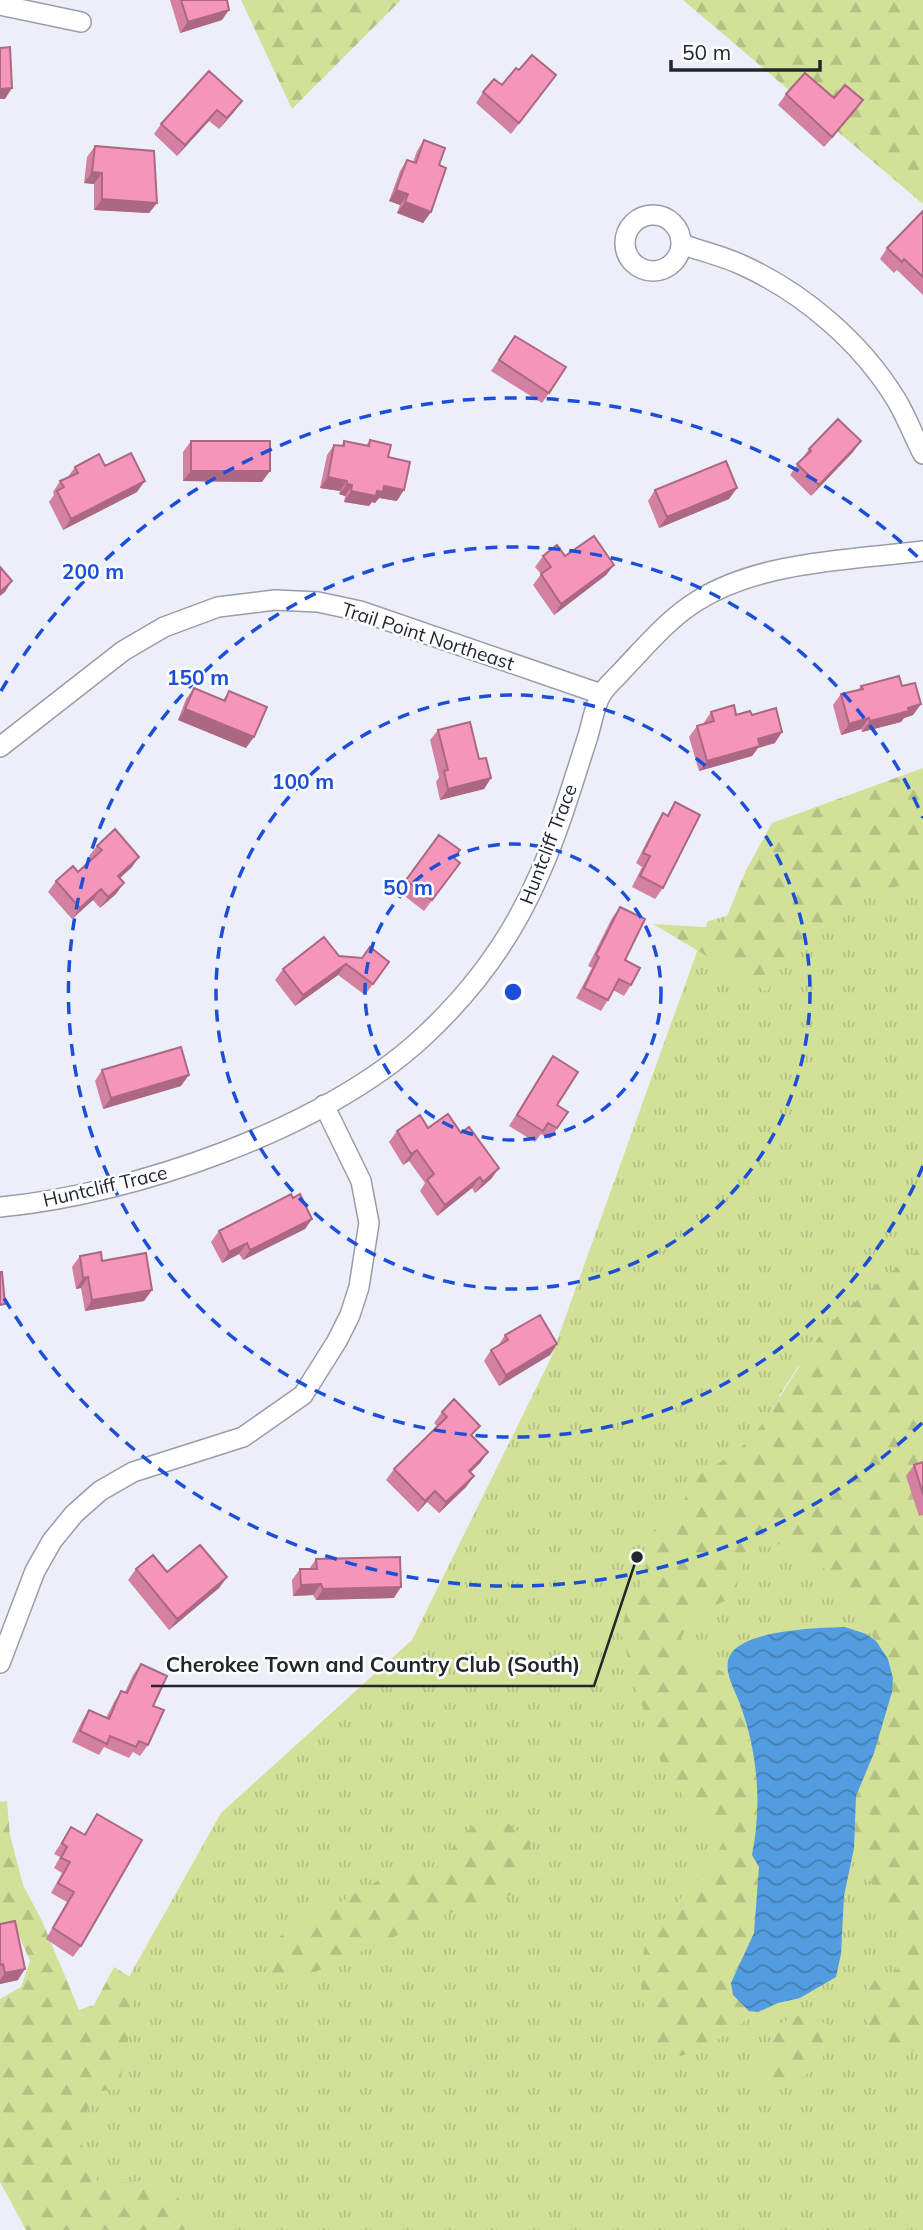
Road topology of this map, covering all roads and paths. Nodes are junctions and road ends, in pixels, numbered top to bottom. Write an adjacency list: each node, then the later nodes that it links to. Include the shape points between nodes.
1 (0, 5): 2 (street)
2 (80, 22)
3 (681, 244): 4 (street, via 742,265 823,315 865,358 897,401)
4 (923, 454)
5 (923, 551): 6 (street, Huntcliff Trace, via 776,570 729,584 695,602 656,634)
6 (601, 694): 7 (street, Trail Point Northeast, via 360,611 318,602 275,600 218,607 164,627 122,651); 8 (street, Huntcliff Trace, via 540,874 494,957 460,1001 420,1040 376,1075)
7 (0, 747)
8 (324, 1105): 9 (street, Huntcliff Trace, via 197,1162 68,1197); 10 (street, via 361,1181 369,1223 359,1287 337,1341 303,1395 243,1437 133,1472 100,1491 74,1514 35,1571)
9 (0, 1207)
10 (0, 1663)

